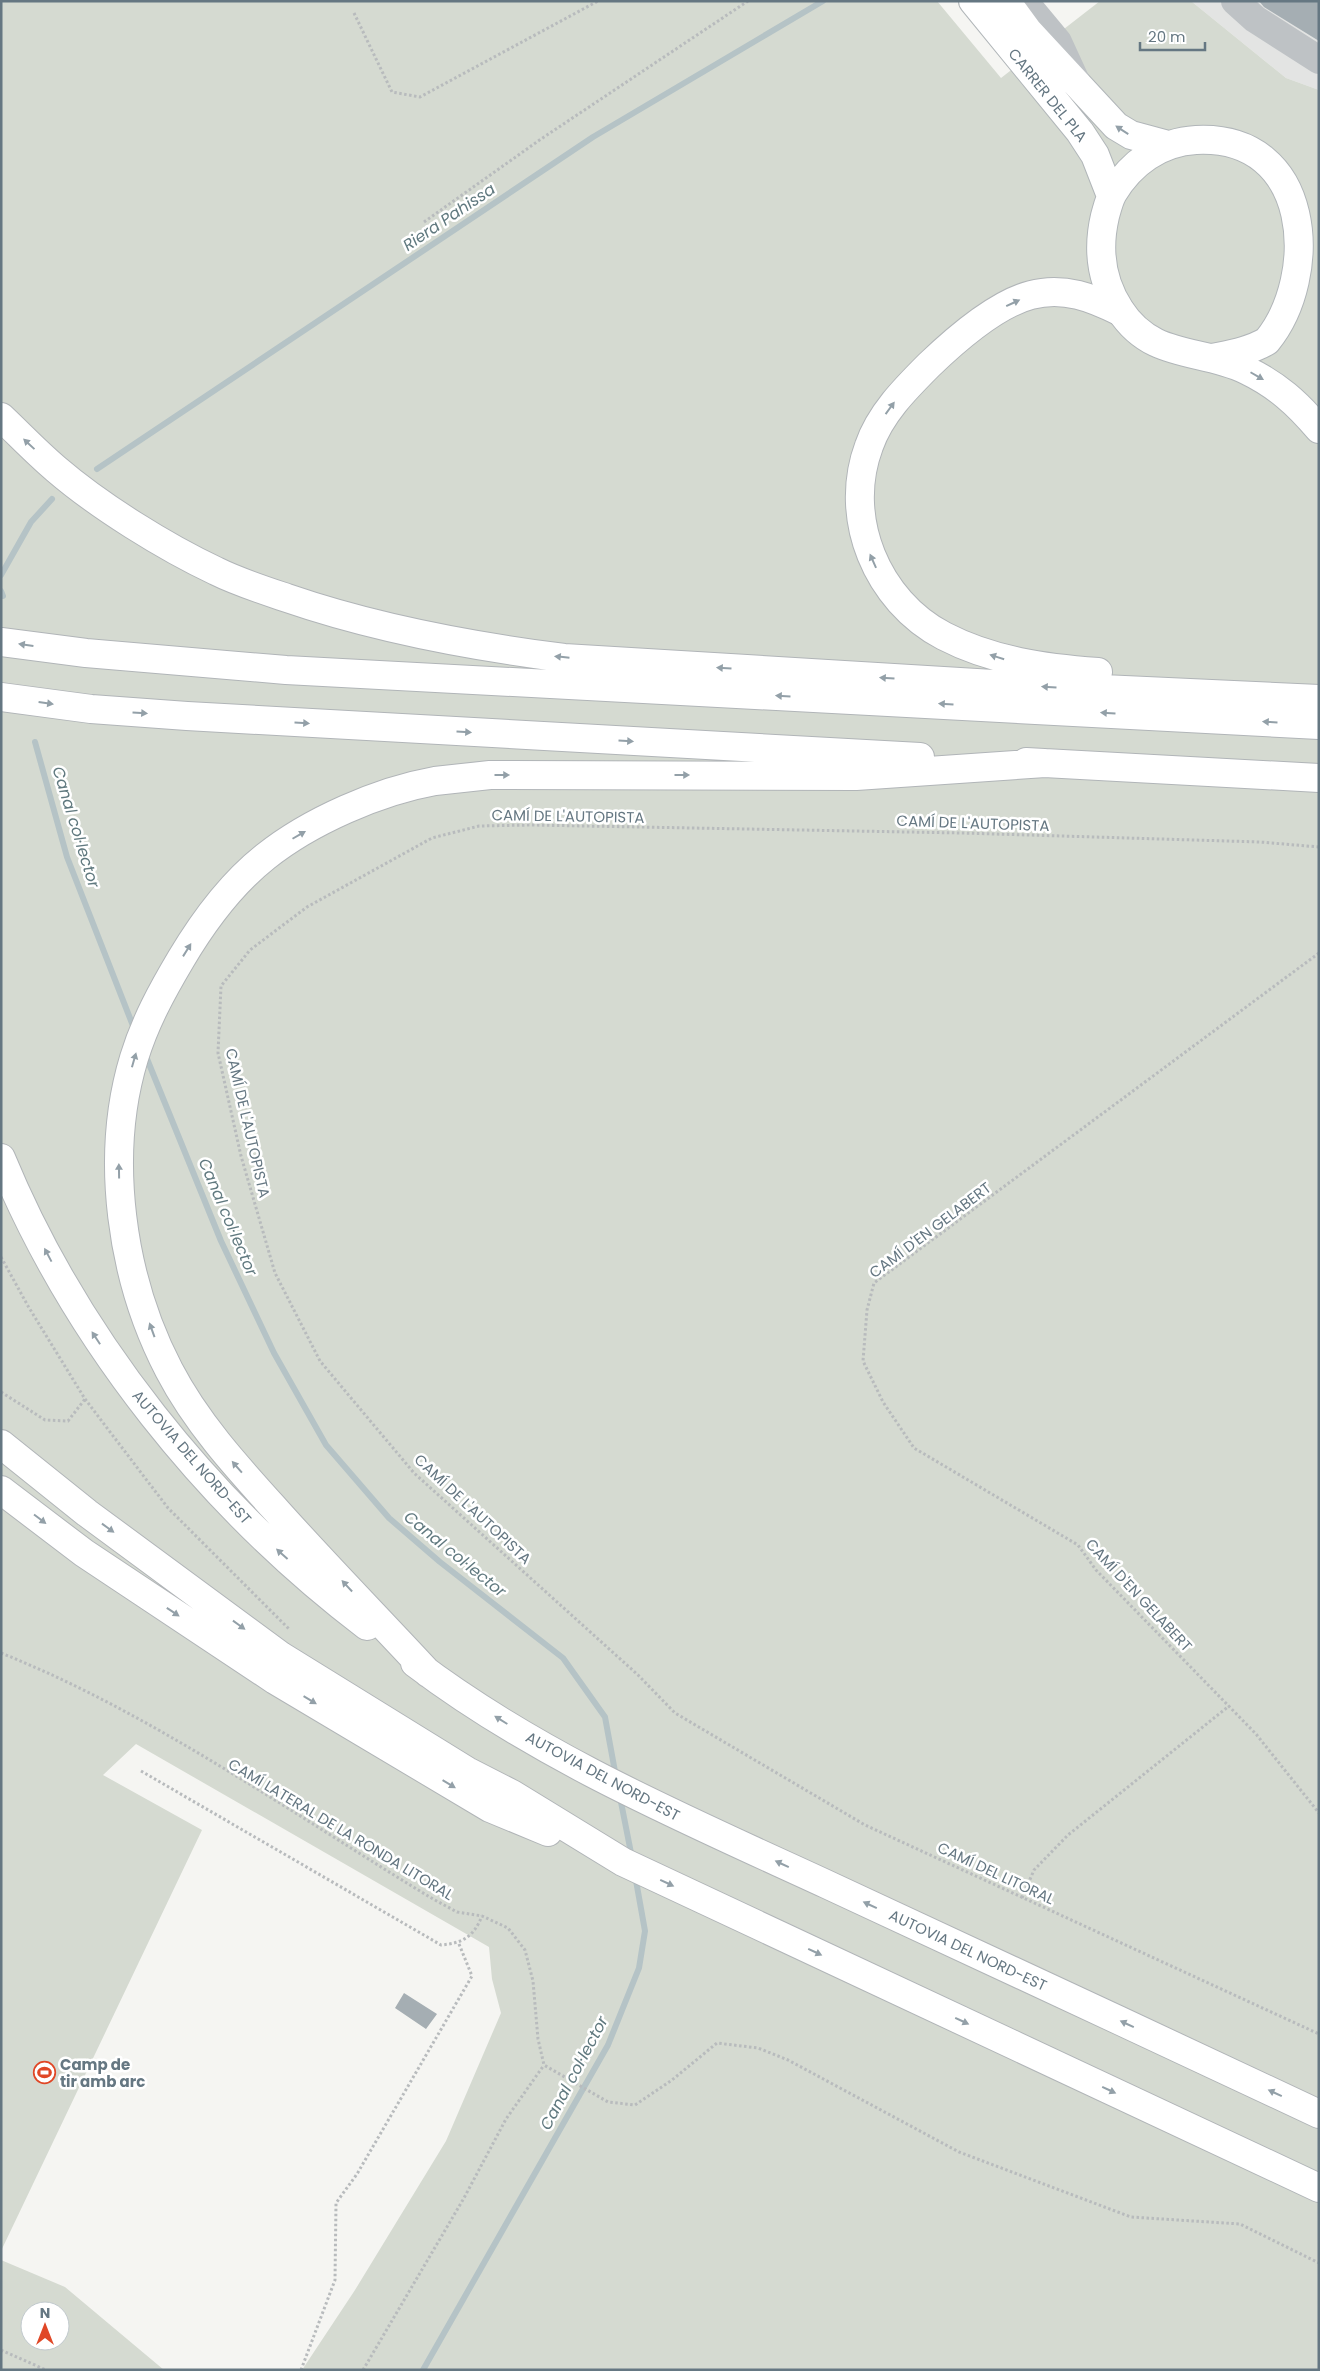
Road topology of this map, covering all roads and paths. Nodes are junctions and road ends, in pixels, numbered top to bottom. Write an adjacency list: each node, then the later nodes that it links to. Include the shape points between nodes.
1 (598, 1): 7 (path, via 420,97 392,92)
2 (748, 1): 12 (path, via 541,139)
3 (973, 1): 11 (main road, CARRER DEL PLA, via 1080,132 1095,155)
4 (1006, 1): 9 (main road, CARRER DEL PLA, via 1028,31)
5 (1024, 1): 9 (street, CARRER DEL PLA, via 1058,42)
6 (1235, 1): 8 (street, via 1262,24)
7 (354, 13)
8 (1319, 60)
9 (1079, 87): 10 (main road, CARRER DEL PLA, one-way to 9, via 1131,136 1116,126)
10 (1168, 145): 11 (main road, via 1148,155 1132,169); 13 (main road, via 1206,140 1235,143 1262,153 1296,173 1298,186 1316,223)
11 (1111, 196): 14 (main road, via 1101,234 1100,254 1111,295)
12 (424, 222)
13 (1319, 244): 15 (main road, via 1316,285 1284,328 1244,352)
14 (1121, 312): 15 (main road, via 1141,333 1165,348); 19 (main road, one-way to 14, via 1237,682 1069,670 1003,659 964,646 920,621 891,591 875,566 865,542 860,511 863,464 882,419 904,390 941,353 972,329 1008,304 1031,295 1076,293)
15 (1212, 358): 17 (main road, one-way to 17, via 1245,370 1275,387 1298,404)
16 (1, 417): 21 (main road, one-way to 16, via 993,684 564,658 495,649 365,622 216,572 93,497 57,470)
17 (1319, 429)
18 (1, 642): 22 (main road, one-way to 18, via 286,670 86,653)
19 (1319, 692)
20 (1, 697): 23 (main road, one-way to 23, via 91,709 423,730)
21 (1319, 699)
22 (1319, 724)
23 (1045, 762): 24 (main road); 35 (main road, one-way to 23, via 235,1464 188,1403 152,1332 140,1294 122,1218 119,1160 123,1108 144,1031 162,992 202,926 243,877 294,837 347,809 435,782 490,775 856,776)
24 (1319, 778)
25 (1319, 847): 37 (path, CAMÍ DE L'AUTOPISTA, via 1260,842 972,834 479,826 432,838 308,907 250,950 221,986 218,1053 241,1156 275,1273 320,1361 414,1473 638,1676)
26 (1319, 953): 36 (path, CAMÍ D'EN GELABERT, via 874,1283 867,1310 864,1360 883,1402 914,1448 1078,1545 1096,1570)
27 (1, 1158): 35 (main road, AUTOVIA DEL NORD-EST, one-way to 27, via 332,1600 237,1513 157,1420 110,1360 70,1298)
28 (1, 1257): 30 (path)
29 (1, 1392): 30 (path, via 45,1420 68,1421)
30 (85, 1399): 33 (path, via 168,1508)
31 (1, 1444): 39 (main road, one-way to 39, via 87,1513 281,1656 467,1771)
32 (1, 1490): 39 (main road, one-way to 39, via 84,1553 275,1680)
33 (291, 1632)
34 (1, 1652): 42 (path, CAMÍ LATERAL DE LA RONDA LITORAL, via 119,1709 202,1756 433,1899 457,1912)
35 (428, 1673): 46 (main road, AUTOVIA DEL NORD-EST, one-way to 35, via 687,1820 557,1755)
36 (1229, 1706): 40 (path, CAMÍ D'EN GELABERT, via 1256,1734); 41 (path, via 1068,1835 1034,1870)
37 (674, 1713): 41 (path, CAMÍ DEL LITORAL, via 865,1825)
38 (141, 1771): 43 (path, via 440,1945)
39 (501, 1801): 47 (main road, one-way to 47, via 623,1862)
40 (1319, 1813)
41 (1022, 1898): 44 (path, CAMÍ DEL LITORAL)
42 (482, 1916): 43 (path, via 475,1930); 45 (path, CAMÍ LATERAL DE LA RONDA LITORAL, via 508,1928 525,1950 533,1981 538,2039)
43 (459, 1944): 51 (path, via 472,1976 357,2174 336,2203 335,2280)
44 (1319, 2034)
45 (544, 2065): 48 (path, via 608,2102 635,2105 717,2043 758,2048 788,2060 959,2152 1131,2216 1240,2224); 52 (path, via 506,2119 464,2198)
46 (1319, 2114)
47 (1319, 2188)
48 (1319, 2263)
49 (1, 2350): 50 (path)
50 (46, 2370)
51 (301, 2370)
52 (363, 2370)

